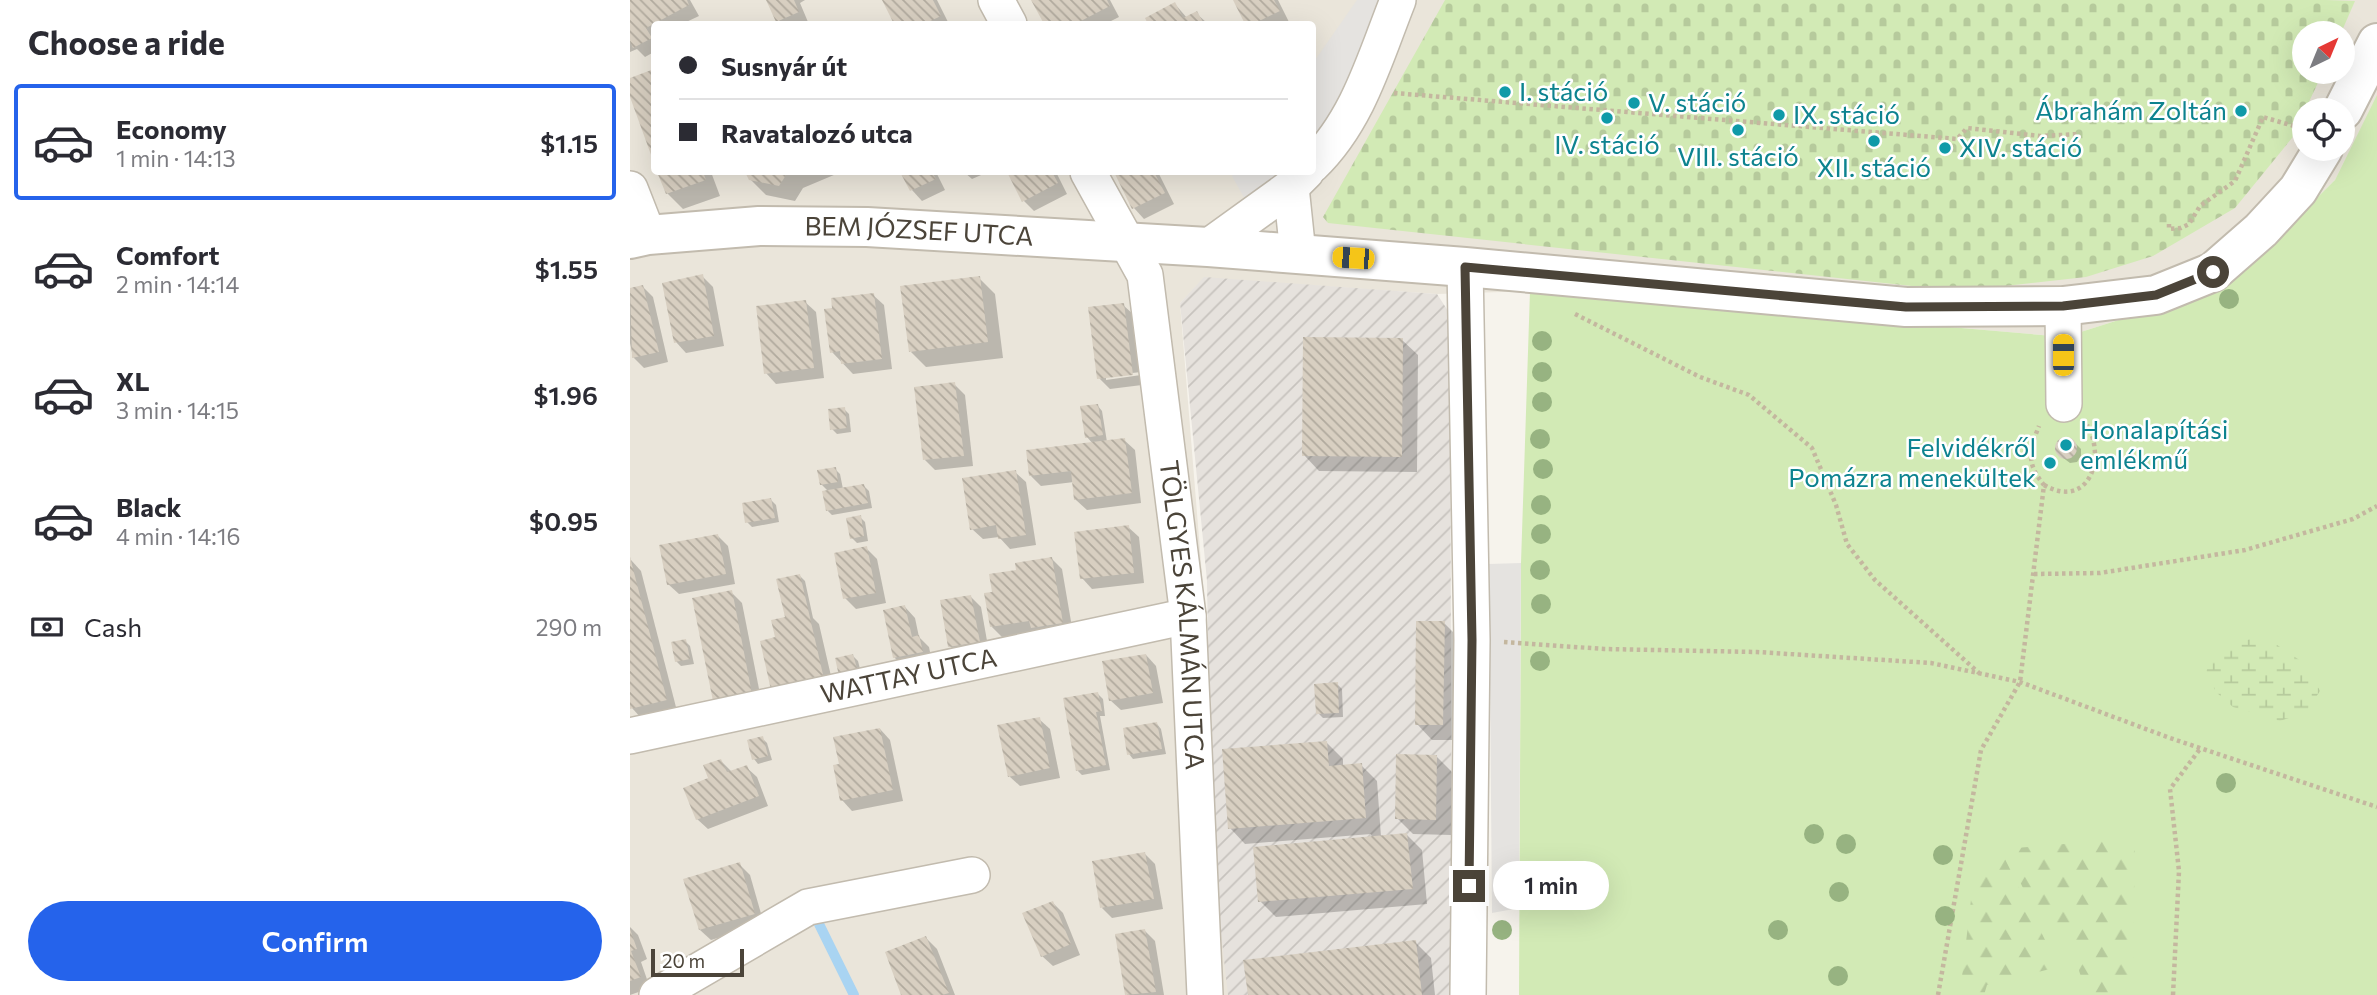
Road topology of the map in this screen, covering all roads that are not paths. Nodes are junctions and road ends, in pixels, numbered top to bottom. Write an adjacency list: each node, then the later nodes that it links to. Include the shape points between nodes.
1 (996, 0): 3 (street)
2 (1398, 0): 6 (street, via 1351,115)
3 (1007, 21)
4 (2377, 43): 5 (street)
5 (2349, 98)
6 (1316, 161)
7 (2316, 161): 16 (street, BEM JÓZSEF UTCA, via 2298,190 2261,230 2213,272 2156,295)
8 (1090, 175): 12 (street, TÖLGYES KÁLMÁN UTCA)
9 (1303, 175): 13 (street); 14 (street)
10 (630, 189): 11 (street)
11 (639, 237): 12 (street, BEM JÓZSEF UTCA, via 759,226 840,226)
12 (1125, 241): 13 (street, BEM JÓZSEF UTCA); 18 (street, TÖLGYES KÁLMÁN UTCA, via 1145,275)
13 (1208, 247): 14 (street, BEM JÓZSEF UTCA)
14 (1298, 254): 15 (street, BEM JÓZSEF UTCA)
15 (1465, 267): 16 (street, BEM JÓZSEF UTCA, via 1906,307); 23 (street, via 1472,640)
16 (2063, 306): 17 (street)
17 (2064, 404)
18 (1188, 616): 19 (street, WATTAY UTCA); 22 (street, TÖLGYES KÁLMÁN UTCA)
19 (630, 736)
20 (972, 875): 21 (street, via 808,907)
21 (657, 995)
22 (1205, 995)
23 (1468, 995)

